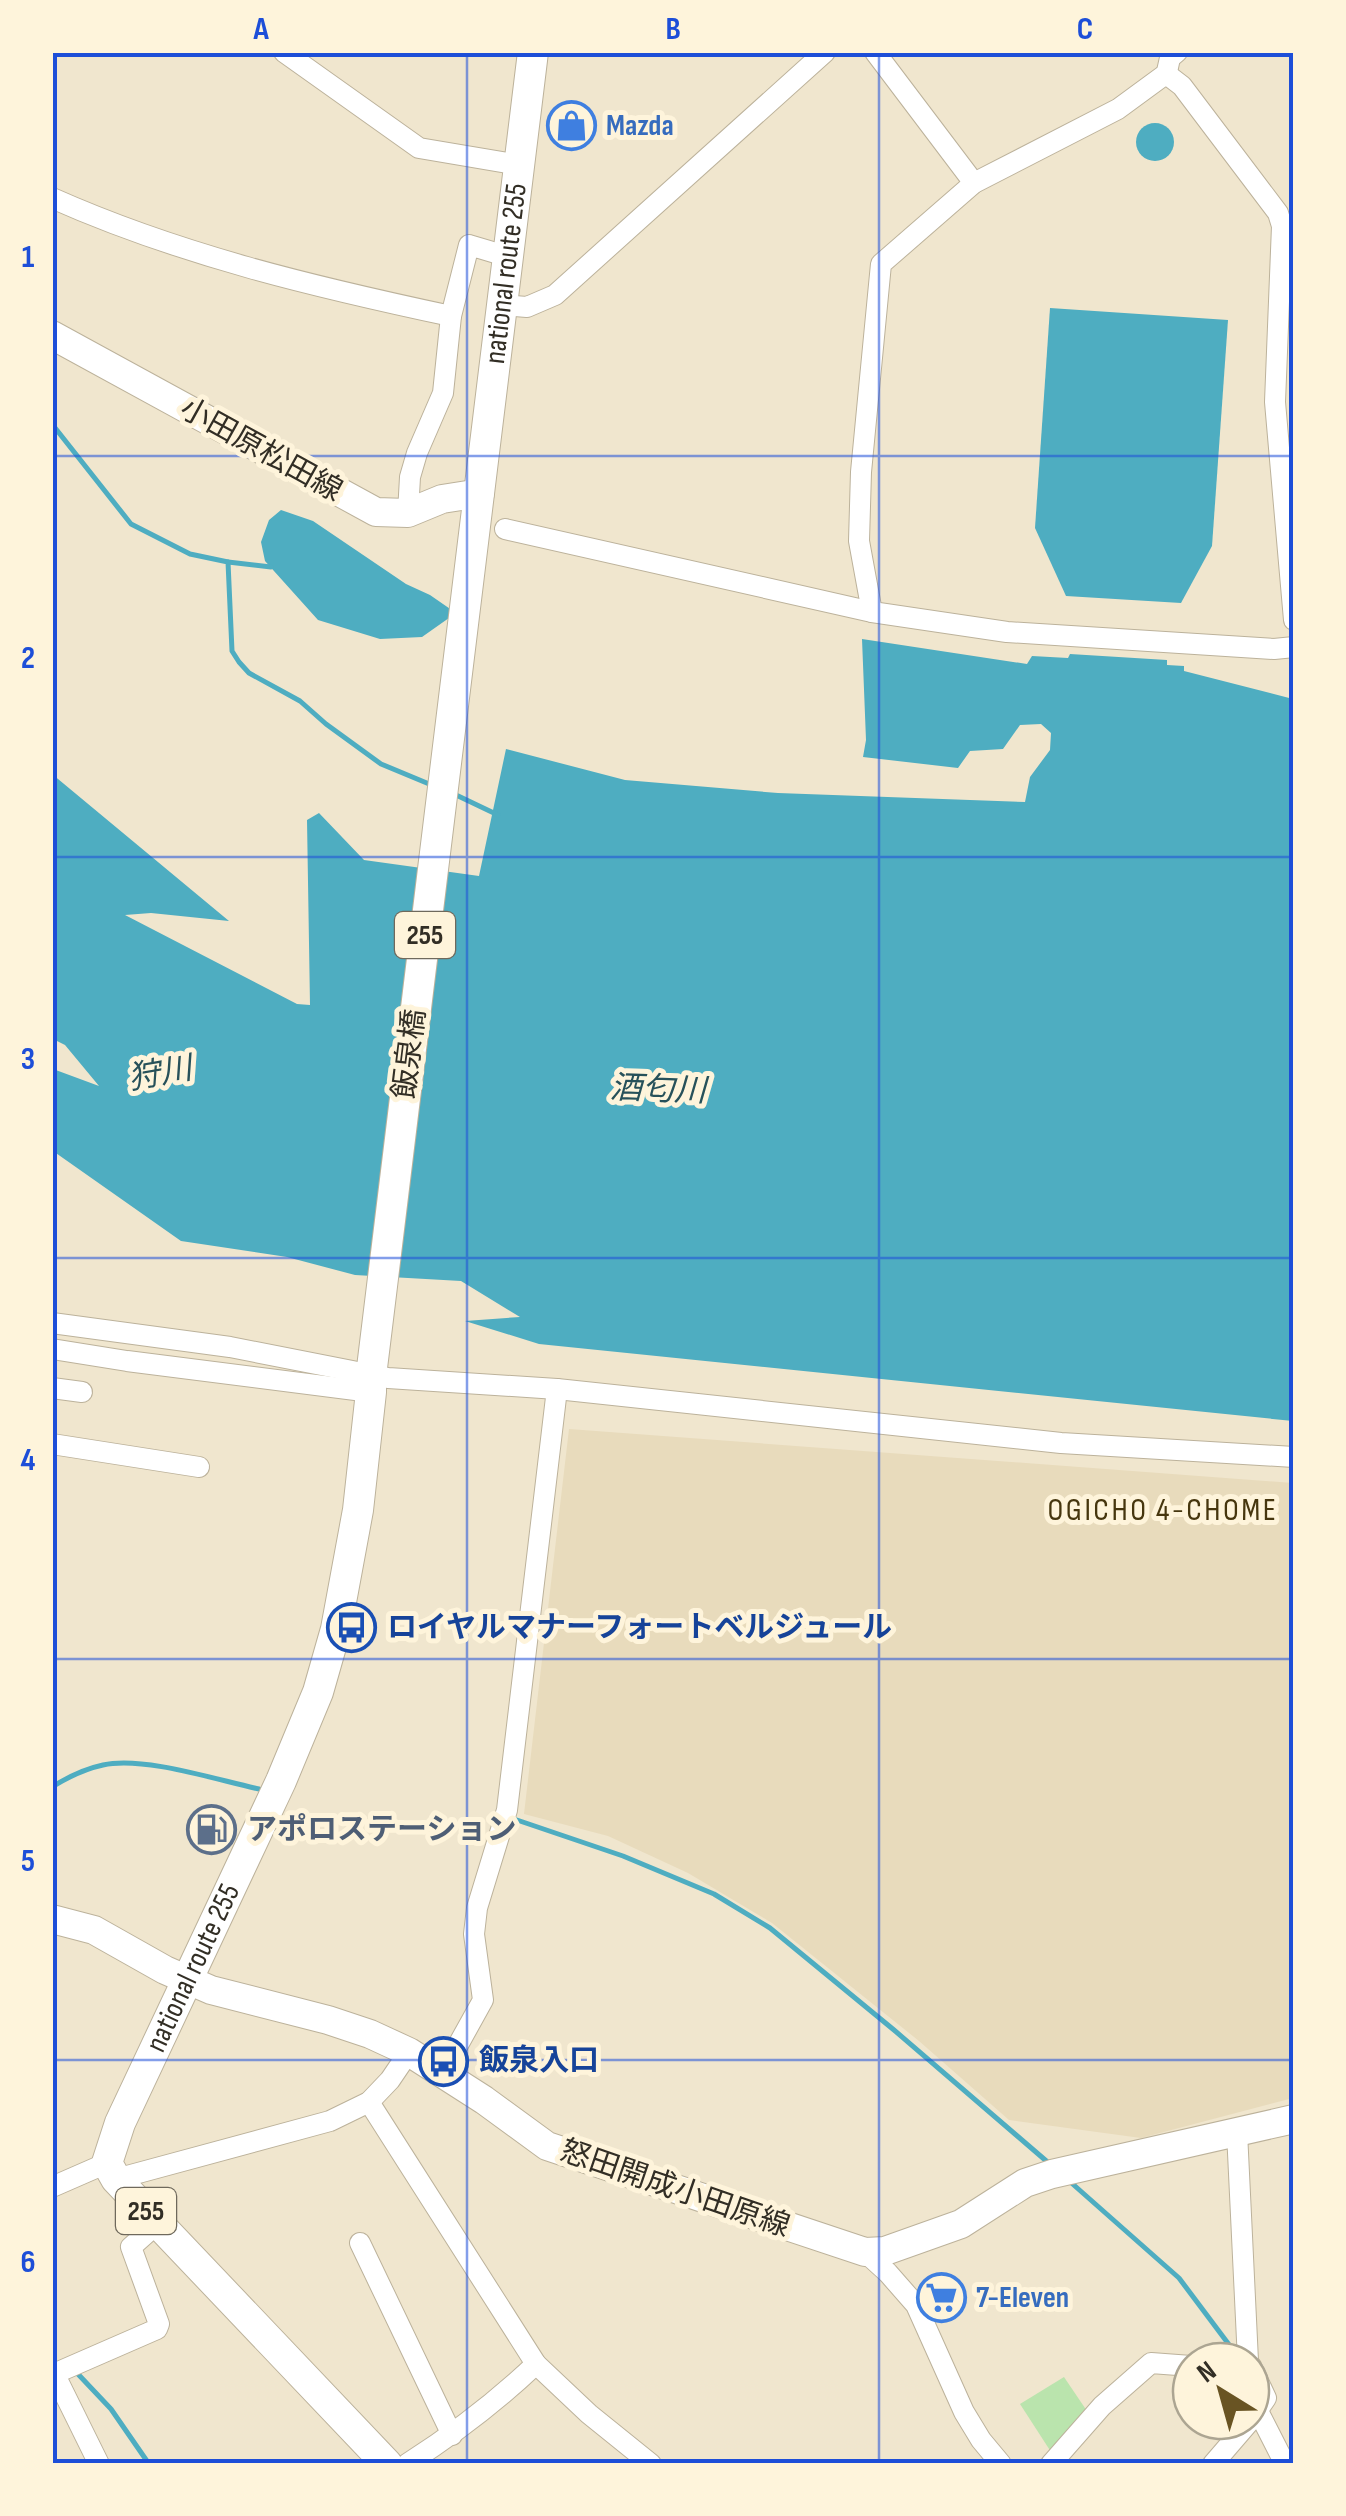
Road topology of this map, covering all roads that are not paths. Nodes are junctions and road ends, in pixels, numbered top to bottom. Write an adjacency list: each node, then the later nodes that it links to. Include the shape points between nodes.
1 (284, 52): 7 (street, via 419,148)
2 (533, 52): 7 (highway, national route 255 / 255)
3 (825, 52): 11 (street, via 556,295 526,306)
4 (876, 52): 8 (street)
5 (1176, 52): 6 (street)
6 (1166, 76): 8 (street, via 1118,109); 13 (street, via 1182,86 1278,213)
7 (520, 165): 10 (highway, national route 255 / 255)
8 (974, 184): 19 (street, via 881,264 858,540)
9 (52, 198): 12 (street, via 176,246)
10 (509, 257): 11 (highway, national route 255 / 255); 12 (street, via 468,245)
11 (502, 305): 16 (highway, national route 255 / 255)
12 (451, 316): 17 (street, via 443,393 417,453)
13 (1286, 326): 15 (street)
14 (55, 338): 17 (main road, 小田原松田線, via 376,512)
15 (1284, 401): 20 (street)
16 (480, 493): 17 (main road); 24 (highway, 飯泉橋 / 255)
17 (408, 513)
18 (505, 529): 19 (street)
19 (872, 612): 21 (street, via 1008,632)
20 (1294, 620)
21 (1294, 647)
22 (52, 1323): 24 (street, via 230,1347)
23 (52, 1349): 24 (street)
24 (371, 1384): 26 (street); 32 (highway, national route 255 / 255, via 352,1544 318,1692)
25 (52, 1388): 27 (street)
26 (557, 1389): 29 (street, via 1061,1443); 34 (street, via 507,1810 477,1908 483,2000)
27 (82, 1392)
28 (52, 1444): 30 (street)
29 (1294, 1457)
30 (198, 1467)
31 (52, 1919): 32 (main road, 怒田開成小田原線, via 94,1930)
32 (186, 1980): 33 (main road, 怒田開成小田原線, via 328,2020); 38 (highway, national route 255 / 255, via 120,2123)
33 (409, 2052): 34 (main road, 怒田開成小田原線); 35 (street)
34 (444, 2072): 42 (main road, 怒田開成小田原線, via 547,2146)
35 (369, 2102): 38 (street, via 330,2122); 44 (street)
36 (1294, 2119): 37 (main road)
37 (1236, 2132): 42 (main road, via 1058,2172 1024,2184 961,2224); 43 (street)
38 (112, 2171): 39 (street); 40 (highway, 255)
39 (52, 2188)
40 (158, 2223): 46 (street, via 131,2247 157,2329); 51 (highway, 255)
41 (360, 2244): 47 (street)
42 (865, 2252): 54 (street, via 916,2305 964,2412)
43 (1244, 2341)
44 (536, 2364): 47 (street); 53 (street)
45 (1171, 2366): 55 (street, via 1152,2363)
46 (54, 2373): 50 (street)
47 (452, 2435): 52 (street)
48 (1231, 2441): 56 (street)
49 (1267, 2441): 57 (street)
50 (98, 2464)
51 (387, 2464)
52 (407, 2464)
53 (651, 2464)
54 (1001, 2464)
55 (1051, 2464)
56 (1213, 2464)
57 (1284, 2464)

